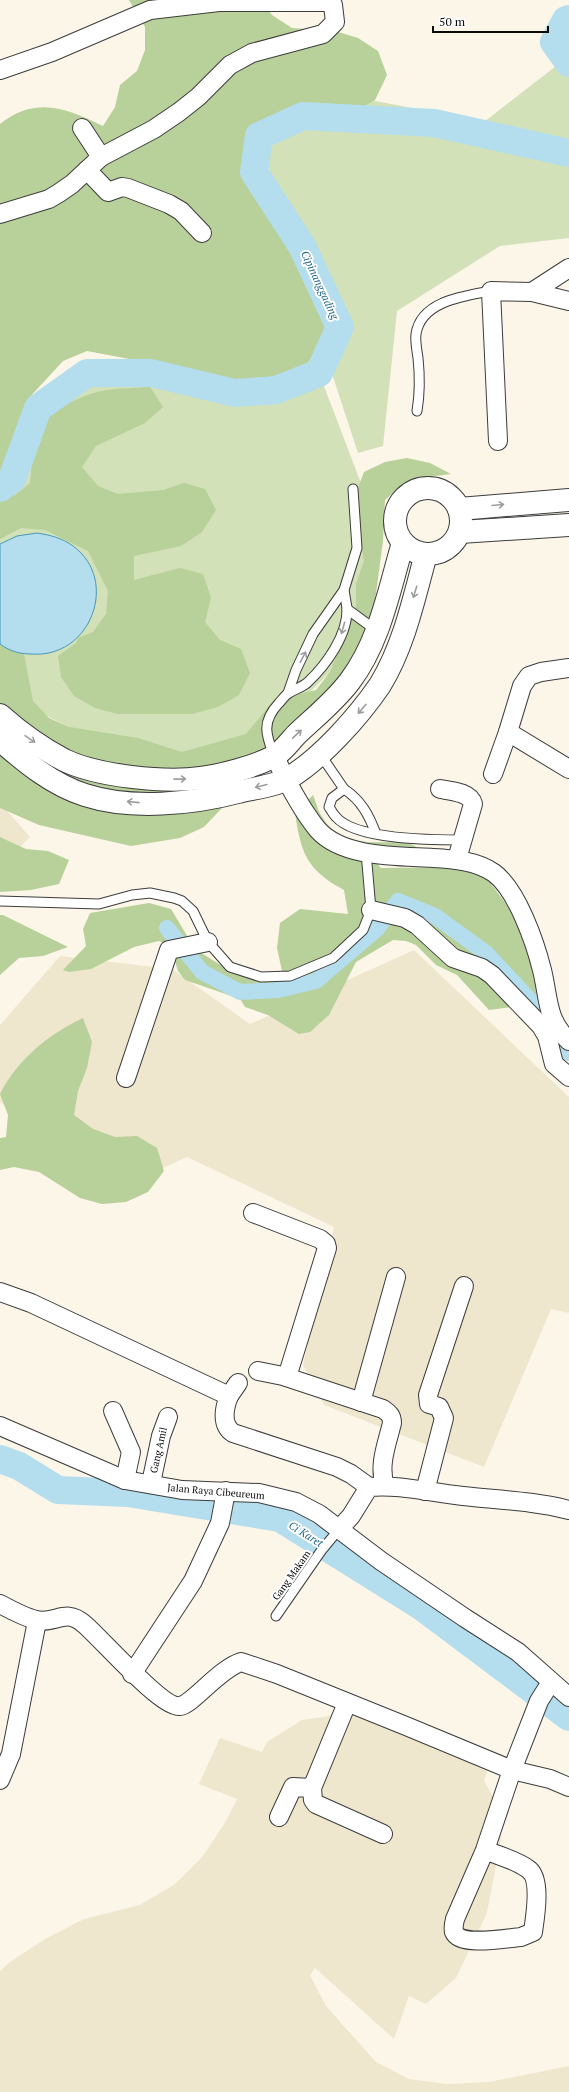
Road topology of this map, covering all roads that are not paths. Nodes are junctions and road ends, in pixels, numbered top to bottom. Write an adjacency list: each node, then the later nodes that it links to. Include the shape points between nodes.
1 (0, 70): 3 (street, via 52,52 150,10 219,2 326,2 333,5 335,22 323,34 252,53 230,65 179,112 154,129)
2 (82, 128): 3 (street)
3 (100, 157): 4 (street)
4 (87, 170): 5 (street, via 72,184 48,199); 6 (street, via 108,192 122,187 128,188 169,204)
5 (0, 214)
6 (202, 233)
7 (569, 268): 9 (street)
8 (491, 291): 9 (street); 11 (lane, via 441,303 420,319 416,335 420,389); 12 (street)
9 (532, 292): 10 (street)
10 (569, 301)
11 (417, 411)
12 (498, 441)
13 (353, 489): 20 (lane, via 357,548)
14 (569, 500): 15 (street, one-way to 14)
15 (459, 509): 17 (street, via 462,516); 18 (street, via 454,499 436,488 420,488 406,495 395,513 397,534)
16 (569, 525): 17 (street)
17 (460, 532): 19 (street, via 449,547 441,552)
18 (403, 544): 19 (street, via 415,552); 22 (street)
19 (426, 554): 28 (street, one-way to 28, via 393,662 366,705)
20 (344, 590): 21 (lane); 24 (lane, one-way to 20, via 313,634)
21 (347, 609): 22 (lane); 24 (lane, one-way to 24, via 343,632 322,667 306,684)
22 (377, 631): 29 (street, one-way to 22, via 350,681 368,653)
23 (569, 668): 26 (street, via 529,676 522,686)
24 (288, 693): 29 (lane, via 271,712 267,722 267,738)
25 (0, 715): 29 (street, one-way to 29, via 28,738 64,760 97,772 165,779 199,778)
26 (508, 732): 30 (street); 31 (street)
27 (0, 740): 32 (street, one-way to 27, via 225,795 172,803 116,801 86,796 65,786 45,775)
28 (319, 754): 32 (street); 33 (lane)
29 (275, 757): 32 (street)
30 (569, 769)
31 (493, 774)
32 (286, 780): 37 (street, via 318,830 338,844)
33 (344, 789): 35 (lane, via 354,796 369,815); 35 (lane, via 332,798 329,807 336,818 346,825)
34 (440, 789): 36 (street, via 464,795 472,801)
35 (376, 834): 36 (lane, via 400,839)
36 (461, 840): 38 (street)
37 (366, 852): 38 (street); 40 (lane)
38 (457, 859): 42 (street, via 494,874 512,893 542,968 548,1010 559,1032)
39 (0, 901): 41 (lane, via 99,904 150,893 182,901 193,911)
40 (378, 912): 41 (lane, via 333,958 290,976 261,977 230,967); 43 (street, via 405,918 417,925 453,958 482,968 506,988 541,1026 547,1036 554,1064)
41 (208, 942): 44 (street, via 169,950)
42 (569, 1041)
43 (569, 1077)
44 (126, 1078)
45 (254, 1213): 50 (street, via 320,1239 327,1248)
46 (396, 1278): 51 (street)
47 (464, 1286): 58 (street, via 428,1395 429,1404 438,1407 444,1418)
48 (0, 1292): 57 (street, via 234,1390 226,1404 225,1417 226,1426 233,1433 337,1467)
49 (258, 1371): 50 (street)
50 (287, 1377): 51 (street)
51 (361, 1402): 57 (street, via 389,1412 392,1418 382,1463 382,1475)
52 (113, 1411): 55 (street, via 131,1452)
53 (168, 1417): 56 (street, Gang Amil, via 161,1436)
54 (0, 1426): 55 (street, Jalan Raya Cibeureum)
55 (125, 1480): 56 (street, Jalan Raya Cibeureum)
56 (151, 1483): 59 (street, Jalan Raya Cibeureum)
57 (377, 1486): 58 (street); 61 (street)
58 (425, 1491): 60 (street, via 532,1502)
59 (225, 1498): 61 (street, Jalan Raya Cibeureum, via 259,1493 296,1502 319,1514); 65 (street, via 220,1523 193,1581)
60 (569, 1510)
61 (335, 1534): 63 (lane, Gang Makam); 66 (street, Jalan Raya Cibeureum, via 381,1561 518,1652)
62 (0, 1604): 64 (street)
63 (276, 1616)
64 (37, 1621): 65 (street, via 63,1616 75,1617 86,1625); 70 (street, via 11,1754)
65 (132, 1674): 68 (street, via 176,1706 186,1703 225,1669 240,1662 277,1674)
66 (544, 1692): 67 (street, Jalan Raya Cibeureum); 69 (street)
67 (569, 1697)
68 (347, 1703): 69 (street); 72 (street)
69 (512, 1770): 71 (street, via 550,1778); 75 (street)
70 (0, 1780)
71 (569, 1787)
72 (312, 1788): 73 (street, via 293,1787); 74 (street, via 316,1804)
73 (279, 1817)
74 (383, 1834)
75 (485, 1850): 75 (street, via 532,1872 537,1892 533,1932 521,1937 469,1941 454,1932 455,1919)

